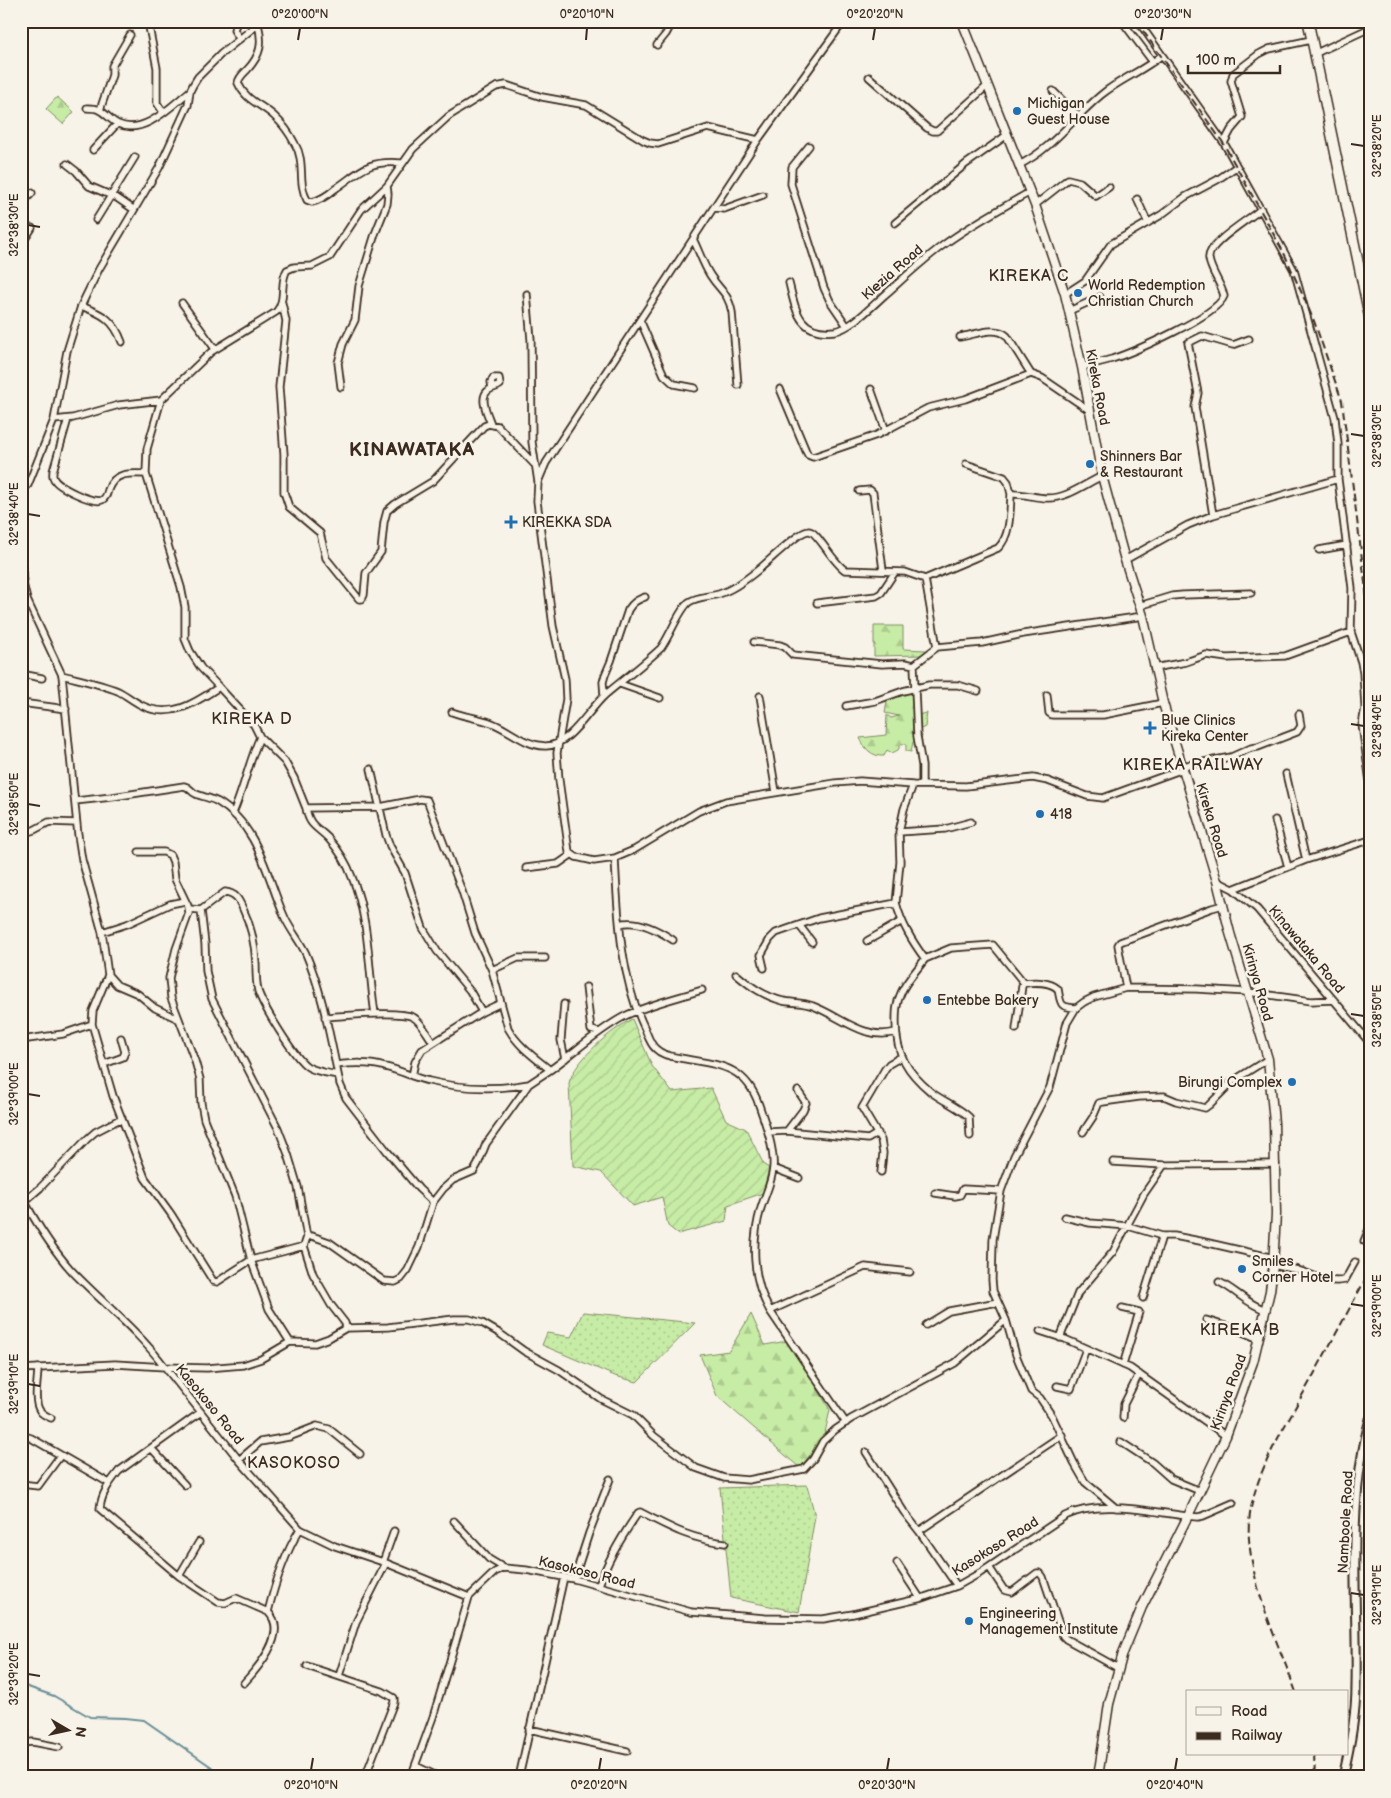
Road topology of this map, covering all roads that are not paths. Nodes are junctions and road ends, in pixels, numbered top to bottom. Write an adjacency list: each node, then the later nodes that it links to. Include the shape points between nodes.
1 (238, 21): 12 (street, via 234,30)
2 (673, 21): 14 (street)
3 (844, 21): 28 (street)
4 (962, 21): 19 (main road, Kireka Road)
5 (1122, 21): 17 (street)
6 (1138, 21): 16 (street)
7 (1307, 22): 13 (highway)
8 (260, 23): 12 (street); 33 (street, via 260,52 238,83 250,100 281,123 296,145 301,158 300,182 307,200 312,202 323,198 372,164)
9 (149, 27): 24 (street, via 158,74 157,103)
10 (1370, 28): 15 (street)
11 (130, 35): 23 (street, via 112,66)
12 (239, 38): 20 (street, via 198,77)
13 (1312, 40): 15 (highway); 29 (street, via 1269,49 1233,74 1231,82 1242,117)
14 (657, 45)
15 (1314, 54): 63 (highway)
16 (1162, 55): 17 (street); 29 (street)
17 (1153, 62): 25 (street, via 1114,85)
18 (869, 77): 19 (street, via 933,131 937,131)
19 (987, 86): 27 (main road, Kireka Road)
20 (190, 91): 24 (street); 48 (street, via 188,105 159,168)
21 (1054, 91): 25 (street)
22 (87, 108): 23 (street)
23 (100, 110): 26 (street)
24 (163, 112): 26 (street, via 139,127)
25 (1078, 116): 35 (street, via 1046,149)
26 (117, 124): 31 (street)
27 (1007, 135): 35 (main road, Kireka Road); 50 (street)
28 (758, 140): 33 (street, via 708,128 658,144 650,143 586,105 542,97 506,85 490,90 449,116); 46 (street)
29 (1224, 143): 36 (street)
30 (810, 146): 65 (street, via 792,167 792,184 824,288)
31 (93, 150)
32 (135, 157): 41 (street)
33 (401, 163): 37 (street)
34 (66, 164): 41 (street, via 89,186)
35 (1019, 165): 39 (main road, Kireka Road)
36 (1236, 168): 47 (street); 51 (street)
37 (387, 186): 60 (street, via 361,210 330,256 312,266 287,270); 73 (street, via 388,199 359,286 355,320 338,363)
38 (1109, 187): 45 (street, via 1096,196 1080,182 1068,179)
39 (1030, 192): 45 (main road, Kireka Road); 65 (street, Klezia Road, via 942,246)
40 (32, 193): 44 (street)
41 (111, 195): 48 (street); 49 (street)
42 (763, 195): 46 (street, via 724,208)
43 (1137, 199): 51 (street)
44 (21, 204)
45 (1035, 205): 57 (main road, Kireka Road)
46 (714, 208): 53 (street)
47 (1261, 208): 70 (street, via 1210,251 1210,263 1224,296 1212,310 1138,349); 89 (street, via 1294,270 1334,418)
48 (133, 209): 61 (street)
49 (96, 220)
50 (894, 223)
51 (1148, 223): 57 (street, via 1111,244 1085,281)
52 (32, 228): 54 (street)
53 (693, 239): 64 (street); 72 (street, via 711,277 730,302)
54 (21, 245)
55 (789, 283): 65 (street, Klezia Road, via 796,311 805,323 828,331)
56 (527, 294): 84 (street)
57 (1065, 294): 62 (main road, Kireka Road)
58 (1100, 298): 62 (street)
59 (182, 302): 69 (street)
60 (282, 303): 69 (street, via 276,312); 82 (street, via 286,321 279,387 284,492 288,507 319,532 325,557 359,599 364,595 367,570 381,552 387,511 433,481 478,431)
61 (82, 306): 68 (street, via 113,324); 81 (street, via 67,351)
62 (1069, 311): 70 (main road, Kireka Road)
63 (1370, 319)
64 (640, 320): 75 (street, via 664,375 674,384); 91 (street, via 546,463)
65 (847, 326)
66 (960, 338): 71 (street, via 1002,331)
67 (1249, 338): 95 (street, via 1233,345 1202,336 1188,343 1198,393 1195,407)
68 (122, 342)
69 (215, 349): 78 (street)
70 (1082, 367): 79 (main road, Kireka Road)
71 (1031, 374): 79 (street); 83 (street, via 965,399 928,408)
72 (738, 385)
73 (341, 387)
74 (492, 388): 82 (street, via 484,399)
75 (695, 388)
76 (780, 389): 83 (street, via 810,456)
77 (871, 389): 83 (street)
78 (161, 400): 80 (street, via 119,405); 86 (street, via 149,438)
79 (1090, 410): 87 (main road, Kireka Road)
80 (68, 419): 81 (street); 86 (street, via 53,472 56,482 82,496 101,500 117,476)
81 (54, 420): 90 (street)
82 (491, 424): 84 (street, via 498,426)
83 (886, 431)
84 (534, 464): 91 (street)
85 (966, 464): 94 (street, via 1004,478)
86 (146, 474): 116 (street, via 181,587 185,639 201,668)
87 (1102, 476): 94 (street, via 1054,498); 98 (main road, Kireka Road)
88 (21, 478): 90 (street)
89 (1338, 480): 95 (street); 96 (street)
90 (29, 481): 92 (street)
91 (538, 482): 130 (street, via 540,534 566,689)
92 (22, 491): 113 (street, via 24,592)
93 (859, 491): 99 (street, via 873,492)
94 (1010, 494): 101 (street, via 1007,531 1001,546)
95 (1213, 515): 98 (street)
96 (1347, 545): 97 (street); 107 (street, via 1352,588)
97 (1319, 550)
98 (1125, 560): 105 (main road, Kireka Road)
99 (883, 570): 100 (street); 115 (street, via 845,570 813,532 803,532 757,571 728,590 688,603 661,648)
100 (895, 572): 101 (street); 104 (street, via 876,596)
101 (924, 579): 109 (street)
102 (1251, 593): 105 (street, via 1177,596)
103 (645, 597): 120 (street, via 628,610 603,682)
104 (817, 603)
105 (1139, 606): 106 (main road, Kireka Road)
106 (1142, 616): 109 (street, via 982,643); 111 (main road, Kireka Road)
107 (1351, 632): 111 (street, via 1285,656 1227,658 1206,655); 134 (street, via 1363,672 1365,708 1362,725)
108 (754, 642): 110 (street, via 780,645 793,655)
109 (937, 647): 110 (street)
110 (914, 665): 117 (street)
111 (1154, 668): 124 (main road, Kireka Road)
112 (21, 674): 114 (street)
113 (62, 675): 116 (street, via 113,689 142,706 163,712 186,707); 126 (street)
114 (42, 678)
115 (620, 684): 120 (street); 122 (street)
116 (219, 687): 129 (street, via 254,725)
117 (915, 689): 118 (street, via 939,684); 125 (street); 136 (street)
118 (978, 691)
119 (1047, 695): 124 (street, via 1052,715 1103,715)
120 (604, 696): 130 (street)
121 (760, 696): 137 (street)
122 (660, 698)
123 (21, 703): 126 (street)
124 (1163, 703): 131 (main road, Kireka Road)
125 (846, 706)
126 (66, 709): 138 (street)
127 (452, 712): 130 (street, via 496,724 528,742 544,746)
128 (1300, 714): 131 (street, via 1301,726 1297,732 1231,757)
129 (260, 737): 140 (street, via 285,762); 141 (street)
130 (558, 743): 149 (street, via 559,780 567,847)
131 (1182, 768): 136 (street, via 1103,798 1033,778 973,785); 154 (main road, Kireka Road)
132 (371, 769): 139 (street)
133 (1286, 774): 151 (street)
134 (1370, 782)
135 (913, 785): 136 (street); 137 (street, via 850,781); 145 (street)
136 (922, 785)
137 (776, 792): 150 (street, via 710,806)
138 (75, 800): 141 (street, via 187,786); 144 (street)
139 (380, 806): 140 (street); 171 (street, via 427,800 475,934); 184 (street, via 388,841 405,873 423,928)
140 (306, 808): 185 (street, via 310,822 328,838 356,886 366,928)
141 (233, 813): 186 (street, via 244,825 267,868 285,918 312,969)
142 (1275, 820): 152 (street)
143 (971, 822): 145 (street, via 945,830)
144 (76, 823): 146 (street, via 49,822); 164 (street, via 82,860)
145 (899, 832): 157 (street)
146 (21, 834)
147 (1370, 840): 151 (street)
148 (139, 852): 156 (street, via 170,855)
149 (571, 855): 150 (street, via 594,861); 153 (street, via 558,864)
150 (615, 858): 162 (street)
151 (1306, 860): 152 (street)
152 (1288, 867): 155 (street)
153 (526, 868)
154 (1217, 880): 155 (street, Kinawataka Road); 158 (main road, Kirinya Road)
155 (1233, 889): 179 (street, Kinawataka Road, via 1257,910)
156 (185, 901): 159 (street); 164 (street)
157 (896, 903): 161 (street); 163 (street)
158 (1223, 906): 176 (street, via 1120,942); 178 (main road, Kirinya Road)
159 (189, 909): 160 (street); 187 (street, via 169,978 170,998)
160 (202, 910): 202 (street, via 225,892 235,895 252,932 262,1001 303,1063); 227 (street, via 206,971 212,999 281,1136 298,1187)
161 (902, 921): 167 (street); 169 (street)
162 (620, 924): 165 (street, via 637,923); 183 (street, via 626,974)
163 (799, 925): 166 (street); 170 (street, via 770,939 761,955)
164 (102, 932): 173 (street)
165 (673, 940)
166 (812, 942)
167 (867, 942)
168 (545, 958): 171 (street, via 518,958)
169 (925, 959): 174 (street, via 951,948 993,945); 191 (street, via 901,992)
170 (764, 968)
171 (492, 970): 180 (street)
172 (736, 974): 191 (street, via 759,992 784,1001 811,1005 853,1028)
173 (108, 975): 187 (street, via 117,985 138,994); 188 (street, via 93,1011)
174 (1024, 983): 182 (street, via 1052,984 1058,989 1063,1006); 189 (street)
175 (586, 987): 190 (street, via 591,1028)
176 (1126, 988): 178 (street); 182 (street, via 1094,997)
177 (702, 990): 183 (street)
178 (1248, 992): 179 (street, via 1311,1001); 198 (main road, Kirinya Road)
179 (1334, 1000): 195 (street, Kinawataka Road)
180 (501, 1003): 184 (street); 201 (street, via 512,1036)
181 (564, 1004): 197 (street, via 562,1040)
182 (1076, 1008): 218 (street, via 1062,1039 1050,1087 1014,1156)
183 (636, 1011): 190 (street); 208 (street, via 657,1051 736,1071 744,1078 759,1103)
184 (482, 1012): 194 (street)
185 (376, 1014): 186 (street); 194 (street, via 412,1017)
186 (325, 1017): 200 (street)
187 (178, 1020): 230 (street, via 198,1072 204,1119 236,1196)
188 (92, 1024): 193 (street, via 63,1034); 199 (street)
189 (1016, 1029)
190 (599, 1032): 197 (street)
191 (896, 1032): 196 (street)
192 (121, 1038): 199 (street, via 125,1052 123,1057)
193 (21, 1040)
194 (433, 1042): 203 (street, via 417,1056)
195 (1370, 1043)
196 (901, 1057): 210 (street, via 885,1069 863,1105 862,1110); 211 (street, via 930,1091 970,1117)
197 (565, 1059): 201 (street)
198 (1268, 1059): 209 (street, via 1233,1082 1205,1108 1164,1096 1103,1102 1099,1103); 213 (main road, Kirinya Road)
199 (104, 1064): 206 (street)
200 (336, 1065): 202 (street); 203 (street, via 372,1064)
201 (550, 1070): 204 (street)
202 (338, 1075): 222 (street, via 346,1098 392,1157)
203 (412, 1076): 204 (street, via 467,1088)
204 (529, 1084): 222 (street, via 486,1144 474,1171 452,1180)
205 (798, 1091): 207 (street, via 806,1103)
206 (122, 1118): 221 (street, via 95,1132); 230 (street, via 145,1178 213,1281 217,1282)
207 (787, 1131): 208 (street); 210 (street, via 868,1139)
208 (768, 1132): 215 (street)
209 (1083, 1132)
210 (878, 1133): 216 (street, via 883,1153)
211 (970, 1136)
212 (1113, 1162): 214 (street)
213 (1276, 1164): 214 (street); 231 (main road, Kirinya Road)
214 (1164, 1165): 224 (street)
215 (773, 1168): 217 (street); 239 (street, via 755,1234 759,1286)
216 (881, 1172)
217 (799, 1178)
218 (1001, 1191): 219 (street, via 964,1189 955,1196); 236 (street, via 992,1265 993,1291)
219 (935, 1193)
220 (21, 1195): 221 (street)
221 (25, 1201): 250 (street, via 65,1262)
222 (433, 1202): 227 (street, via 419,1247 408,1270 395,1282 384,1281 329,1242)
223 (1065, 1217): 224 (street)
224 (1128, 1226): 226 (street); 245 (street, via 1110,1256 1078,1293)
225 (1370, 1227): 228 (street)
226 (1162, 1236): 231 (street, via 1191,1239); 235 (street)
227 (307, 1237): 229 (street)
228 (1364, 1241)
229 (304, 1246): 230 (street); 243 (street, via 316,1281)
230 (251, 1260): 247 (street, via 269,1309)
231 (1274, 1262): 232 (street, via 1338,1281 1345,1280); 238 (main road, Kirinya Road)
232 (1355, 1262)
233 (910, 1272): 239 (street, via 866,1267)
234 (1219, 1282): 238 (street)
235 (1143, 1298)
236 (998, 1302): 240 (street); 242 (street, via 945,1312)
237 (1122, 1308): 249 (street, via 1138,1312)
238 (1266, 1310): 246 (main road, Kirinya Road)
239 (770, 1311): 259 (street)
240 (1006, 1320): 259 (street, via 955,1364); 261 (street, via 1031,1391 1047,1408)
241 (1206, 1320): 246 (street)
242 (926, 1325)
243 (346, 1328): 247 (street, via 315,1343); 259 (street, via 454,1319 482,1323 601,1399 633,1415 654,1436 696,1468 724,1478 748,1480 799,1471 808,1465 823,1441)
244 (1040, 1331): 245 (street)
245 (1060, 1338): 248 (street)
246 (1259, 1339): 262 (main road, Kirinya Road)
247 (290, 1342): 250 (street, via 261,1359 243,1365)
248 (1086, 1350): 249 (street); 254 (street, via 1071,1389)
249 (1123, 1365): 253 (street)
250 (165, 1367): 251 (street, Kasokoso Road, via 115,1364); 255 (street, Kasokoso Road)
251 (38, 1368): 252 (street, Kasokoso Road); 256 (street, via 39,1408)
252 (21, 1369)
253 (1139, 1374): 257 (street, via 1124,1404); 262 (street)
254 (1057, 1386)
255 (201, 1412): 264 (street); 268 (street, Kasokoso Road)
256 (51, 1418)
257 (1123, 1418)
258 (1370, 1419): 303 (street, Namboole Road, via 1356,1509 1356,1687)
259 (846, 1423)
260 (21, 1435): 267 (street)
261 (1062, 1436): 275 (street, via 1085,1482); 280 (street)
262 (1226, 1436): 273 (main road, Kirinya Road)
263 (1121, 1442): 273 (street, via 1153,1463 1166,1476)
264 (151, 1448): 270 (street, via 127,1463); 272 (street)
265 (866, 1452): 280 (street)
266 (360, 1454): 268 (street, via 328,1429 317,1426 260,1442)
267 (60, 1456): 270 (street); 271 (street, via 38,1486)
268 (239, 1460): 278 (street, Kasokoso Road)
269 (610, 1479): 289 (street)
270 (109, 1483): 287 (street, via 101,1501 101,1511)
271 (21, 1484)
272 (185, 1485)
273 (1200, 1491): 276 (main road, Kirinya Road)
274 (1233, 1503): 276 (street, Kasokoso Road, via 1203,1516)
275 (1116, 1508): 276 (street, Kasokoso Road); 285 (street, Kasokoso Road, via 1088,1508 1065,1516)
276 (1188, 1516): 296 (main road, Kirinya Road, via 1142,1607)
277 (454, 1522): 286 (street, via 489,1558)
278 (300, 1529): 283 (street, Kasokoso Road, via 335,1546); 294 (street, via 278,1575)
279 (394, 1531): 283 (street)
280 (919, 1531): 291 (street)
281 (199, 1542): 287 (street)
282 (725, 1543): 290 (street, via 672,1530 640,1512 619,1540)
283 (384, 1562): 292 (street, Kasokoso Road); 297 (street, via 356,1622)
284 (897, 1563): 293 (street)
285 (989, 1567): 291 (street, Kasokoso Road); 296 (street, via 1008,1592 1040,1573 1063,1636)
286 (504, 1568): 288 (street, Kasokoso Road); 292 (street, via 495,1572)
287 (179, 1576): 294 (street, via 220,1603 236,1598)
288 (564, 1577): 289 (street, Kasokoso Road); 299 (street)
289 (574, 1579): 290 (street, Kasokoso Road)
290 (599, 1586): 293 (street, Kasokoso Road, via 691,1612 765,1618 823,1619)
291 (957, 1586): 293 (street, Kasokoso Road)
292 (469, 1597): 305 (street)
293 (920, 1598)
294 (268, 1612): 298 (street, via 275,1621 272,1640 260,1666)
295 (307, 1666): 297 (street)
296 (1118, 1668): 310 (main road, Kirinya Road, via 1108,1704)
297 (339, 1676): 306 (street, via 394,1698)
298 (244, 1683)
299 (529, 1729): 302 (street); 309 (street)
300 (21, 1743): 301 (street)
301 (59, 1747)
302 (628, 1751)
303 (1348, 1753)
304 (1347, 1756): 311 (street, Namboole Road)
305 (416, 1766): 307 (street); 308 (street)
306 (365, 1777)
307 (411, 1777)
308 (439, 1777)
309 (519, 1777)
310 (1098, 1777)
311 (1343, 1777)

